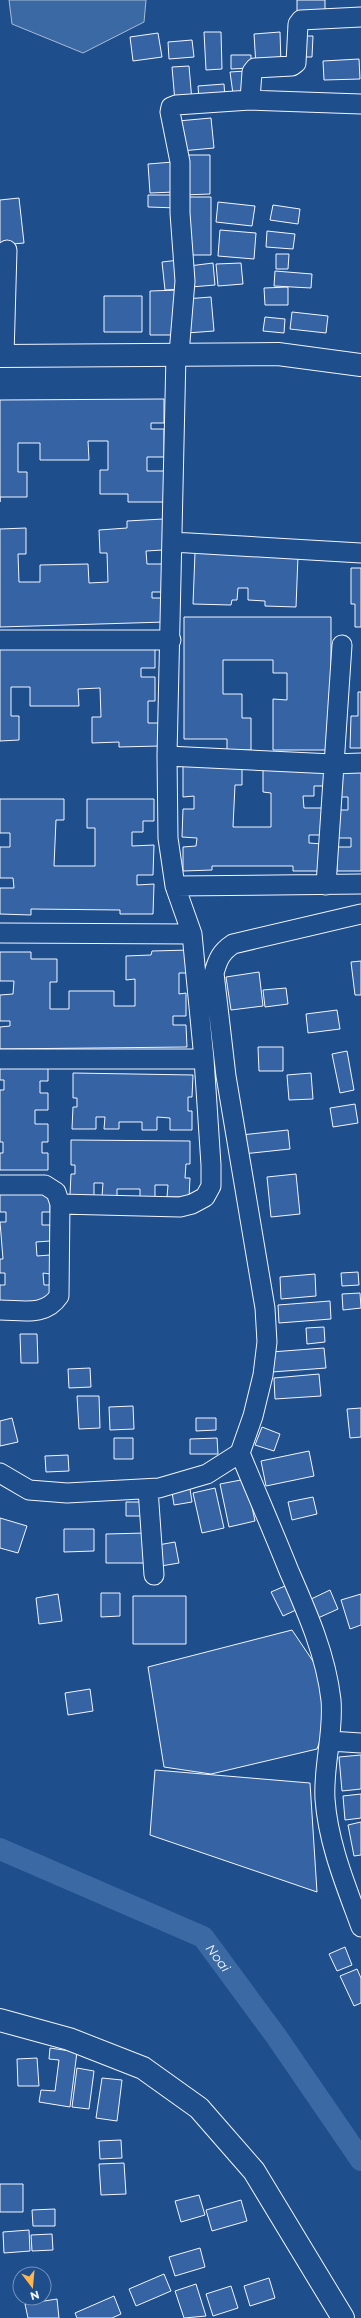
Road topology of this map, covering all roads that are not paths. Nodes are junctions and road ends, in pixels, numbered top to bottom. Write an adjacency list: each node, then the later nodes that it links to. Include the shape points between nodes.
1 (361, 17): 2 (street, via 301,20 298,24 296,63 292,66 255,68 252,72)
2 (250, 100): 3 (street); 5 (street, via 176,105 171,108 180,162 180,213 185,281)
3 (361, 104)
4 (7, 250): 6 (street)
5 (177, 354): 6 (street); 7 (street, via 278,354); 8 (street)
6 (2, 356)
7 (361, 365)
8 (172, 542): 9 (street); 11 (street)
9 (361, 553)
10 (0, 640): 11 (street)
11 (171, 640): 13 (street)
12 (342, 645): 15 (street)
13 (167, 756): 15 (street); 18 (street, via 168,838)
14 (361, 763): 15 (street)
15 (333, 764): 17 (street)
16 (361, 884): 17 (street)
17 (326, 885): 18 (street)
18 (176, 886): 21 (street)
19 (361, 914): 27 (street, via 233,944 218,958 214,973 226,1076 265,1308 267,1342 263,1375 253,1416)
20 (0, 933): 21 (street)
21 (192, 934): 23 (street)
22 (0, 1059): 23 (street)
23 (204, 1059): 25 (street, via 211,1165 211,1186 205,1197 180,1207)
24 (0, 1184): 25 (street, via 46,1185 56,1192)
25 (60, 1204): 26 (street, via 59,1296 53,1305 45,1310)
26 (0, 1310)
27 (240, 1453): 29 (street, via 207,1474); 31 (street, via 320,1648 331,1700)
28 (0, 1473): 29 (street, via 29,1490 67,1493)
29 (148, 1489): 30 (street)
30 (154, 1575)
31 (330, 1741): 32 (street); 33 (street, via 325,1771 325,1799 330,1830)
32 (361, 1743)
33 (361, 1927)
34 (0, 2020): 35 (street, via 69,2039 144,2068 199,2108 254,2171)
35 (344, 2318)

